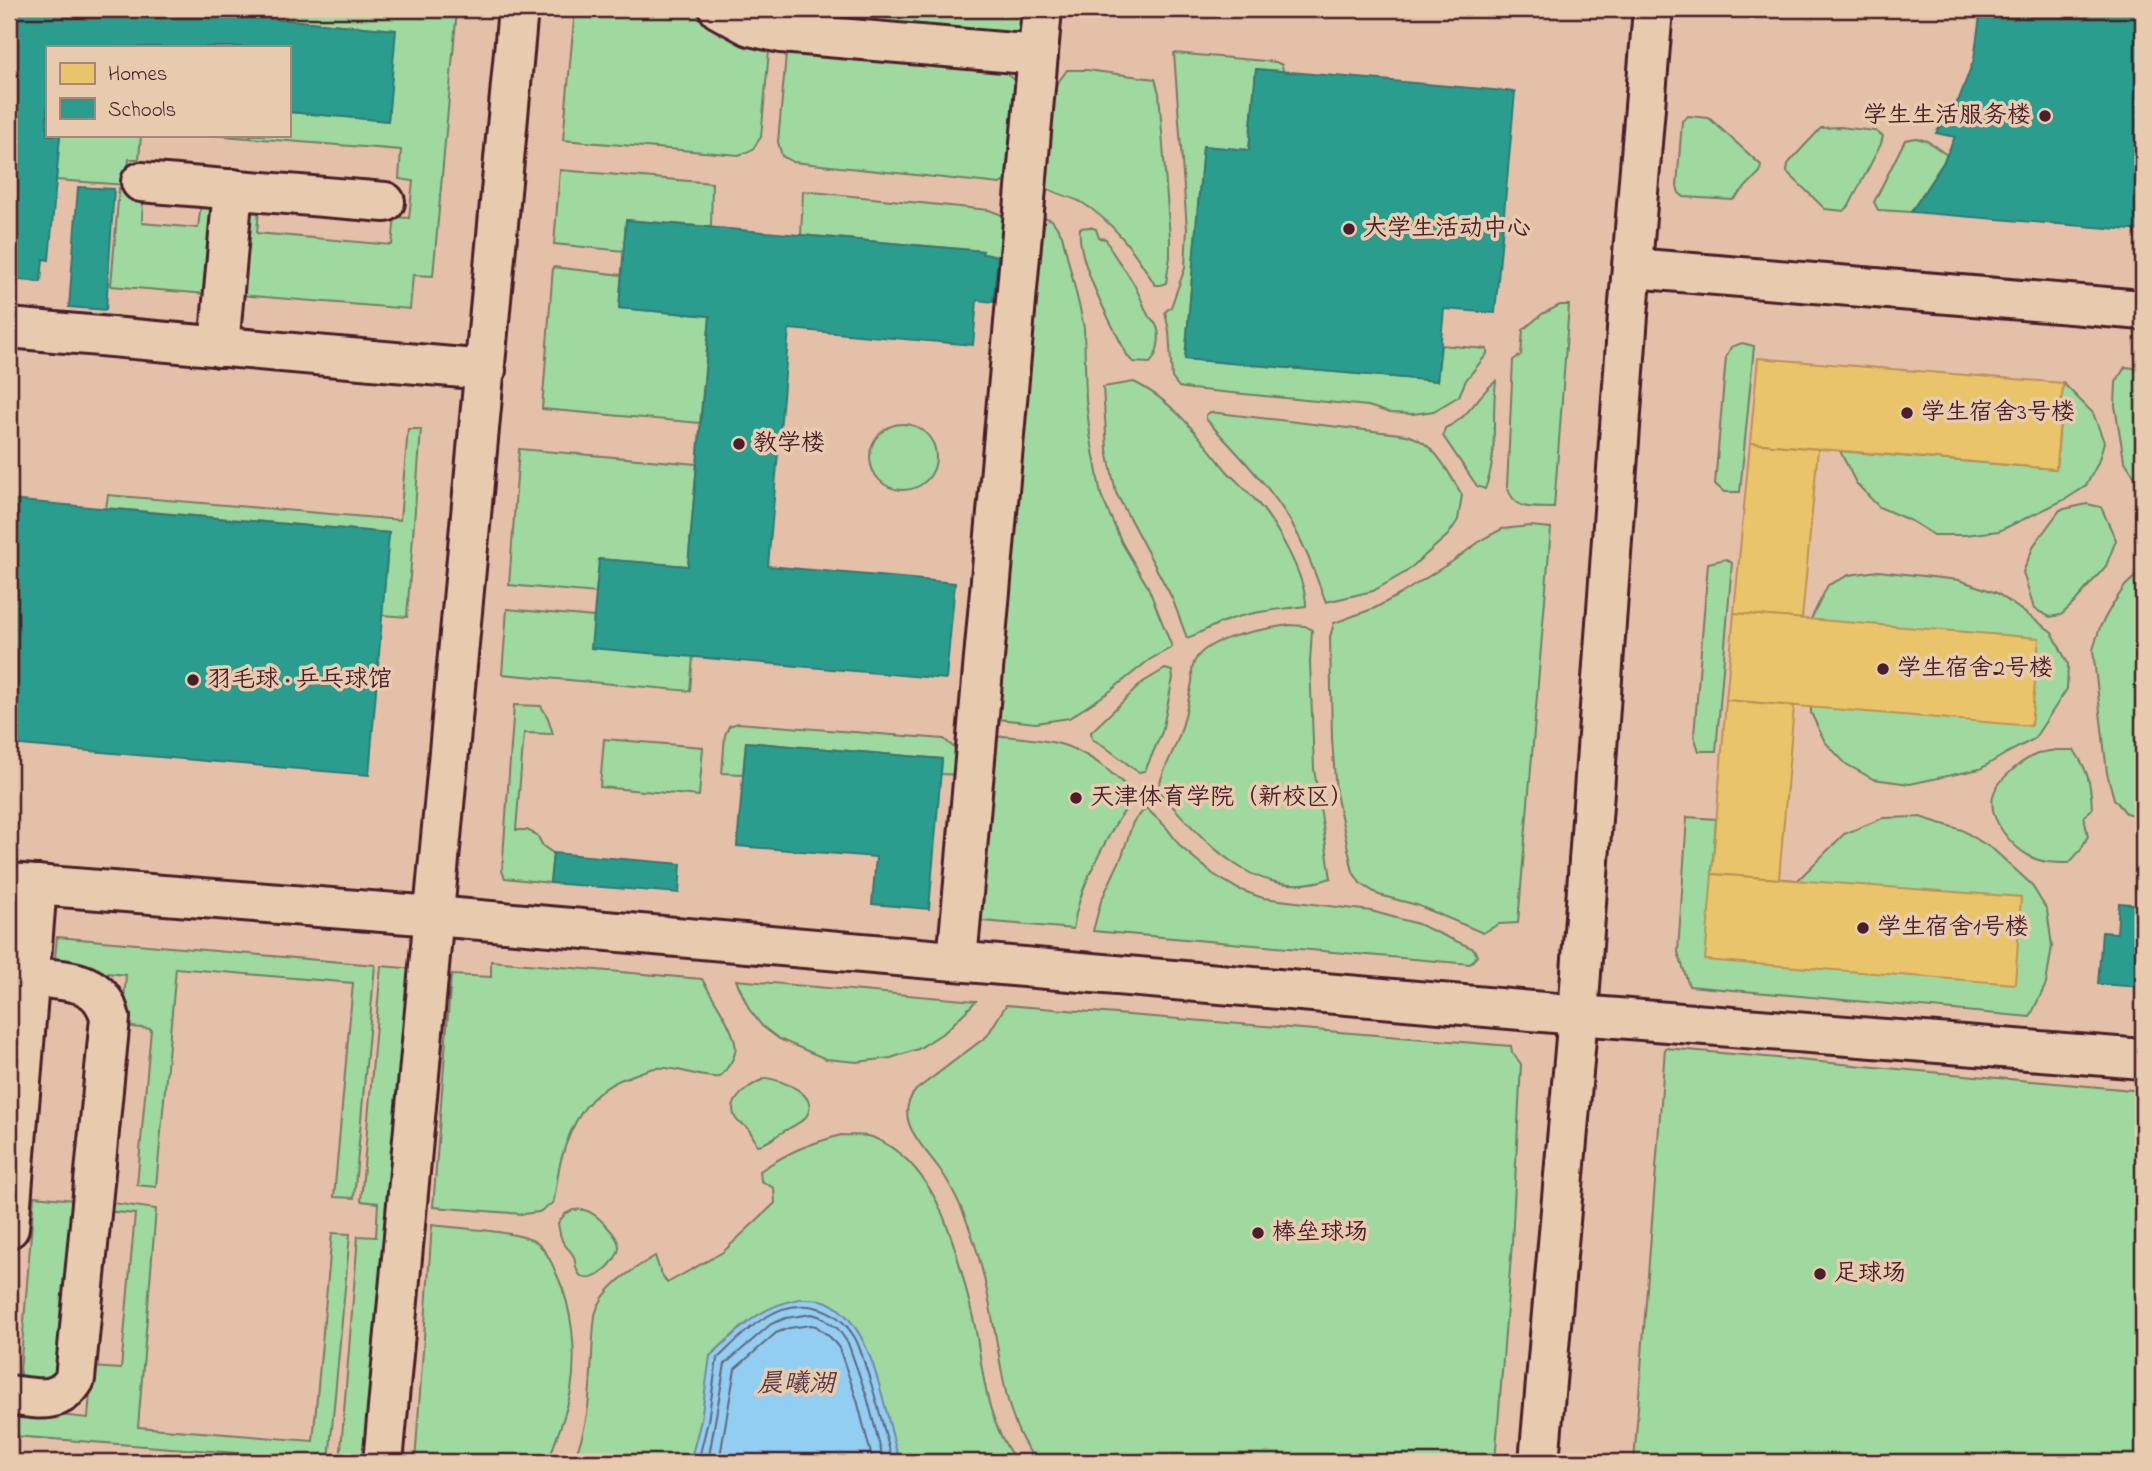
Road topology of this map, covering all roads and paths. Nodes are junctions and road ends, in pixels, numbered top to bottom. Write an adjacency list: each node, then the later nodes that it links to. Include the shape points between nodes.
1 (518, 9): 13 (lane)
2 (719, 9): 5 (lane, via 750,26 781,33)
3 (1042, 9): 5 (lane)
4 (1653, 9): 9 (lane)
5 (1038, 55): 16 (lane)
6 (141, 182): 7 (lane)
7 (233, 190): 8 (lane); 12 (lane)
8 (385, 202)
9 (1632, 268): 10 (lane); 18 (lane)
10 (2143, 310)
11 (9, 328): 12 (lane)
12 (219, 347): 13 (lane)
13 (486, 370): 15 (lane)
14 (23, 884): 15 (lane); 17 (lane)
15 (434, 916): 16 (lane); 22 (lane)
16 (957, 961): 18 (lane)
17 (29, 977): 20 (lane); 21 (lane, via 78,982 97,990 110,1018 75,1379 68,1391 57,1397)
18 (1578, 1015): 19 (lane); 23 (lane)
19 (2143, 1059)
20 (9, 1228)
21 (9, 1395)
22 (383, 1462)
23 (1539, 1462)

